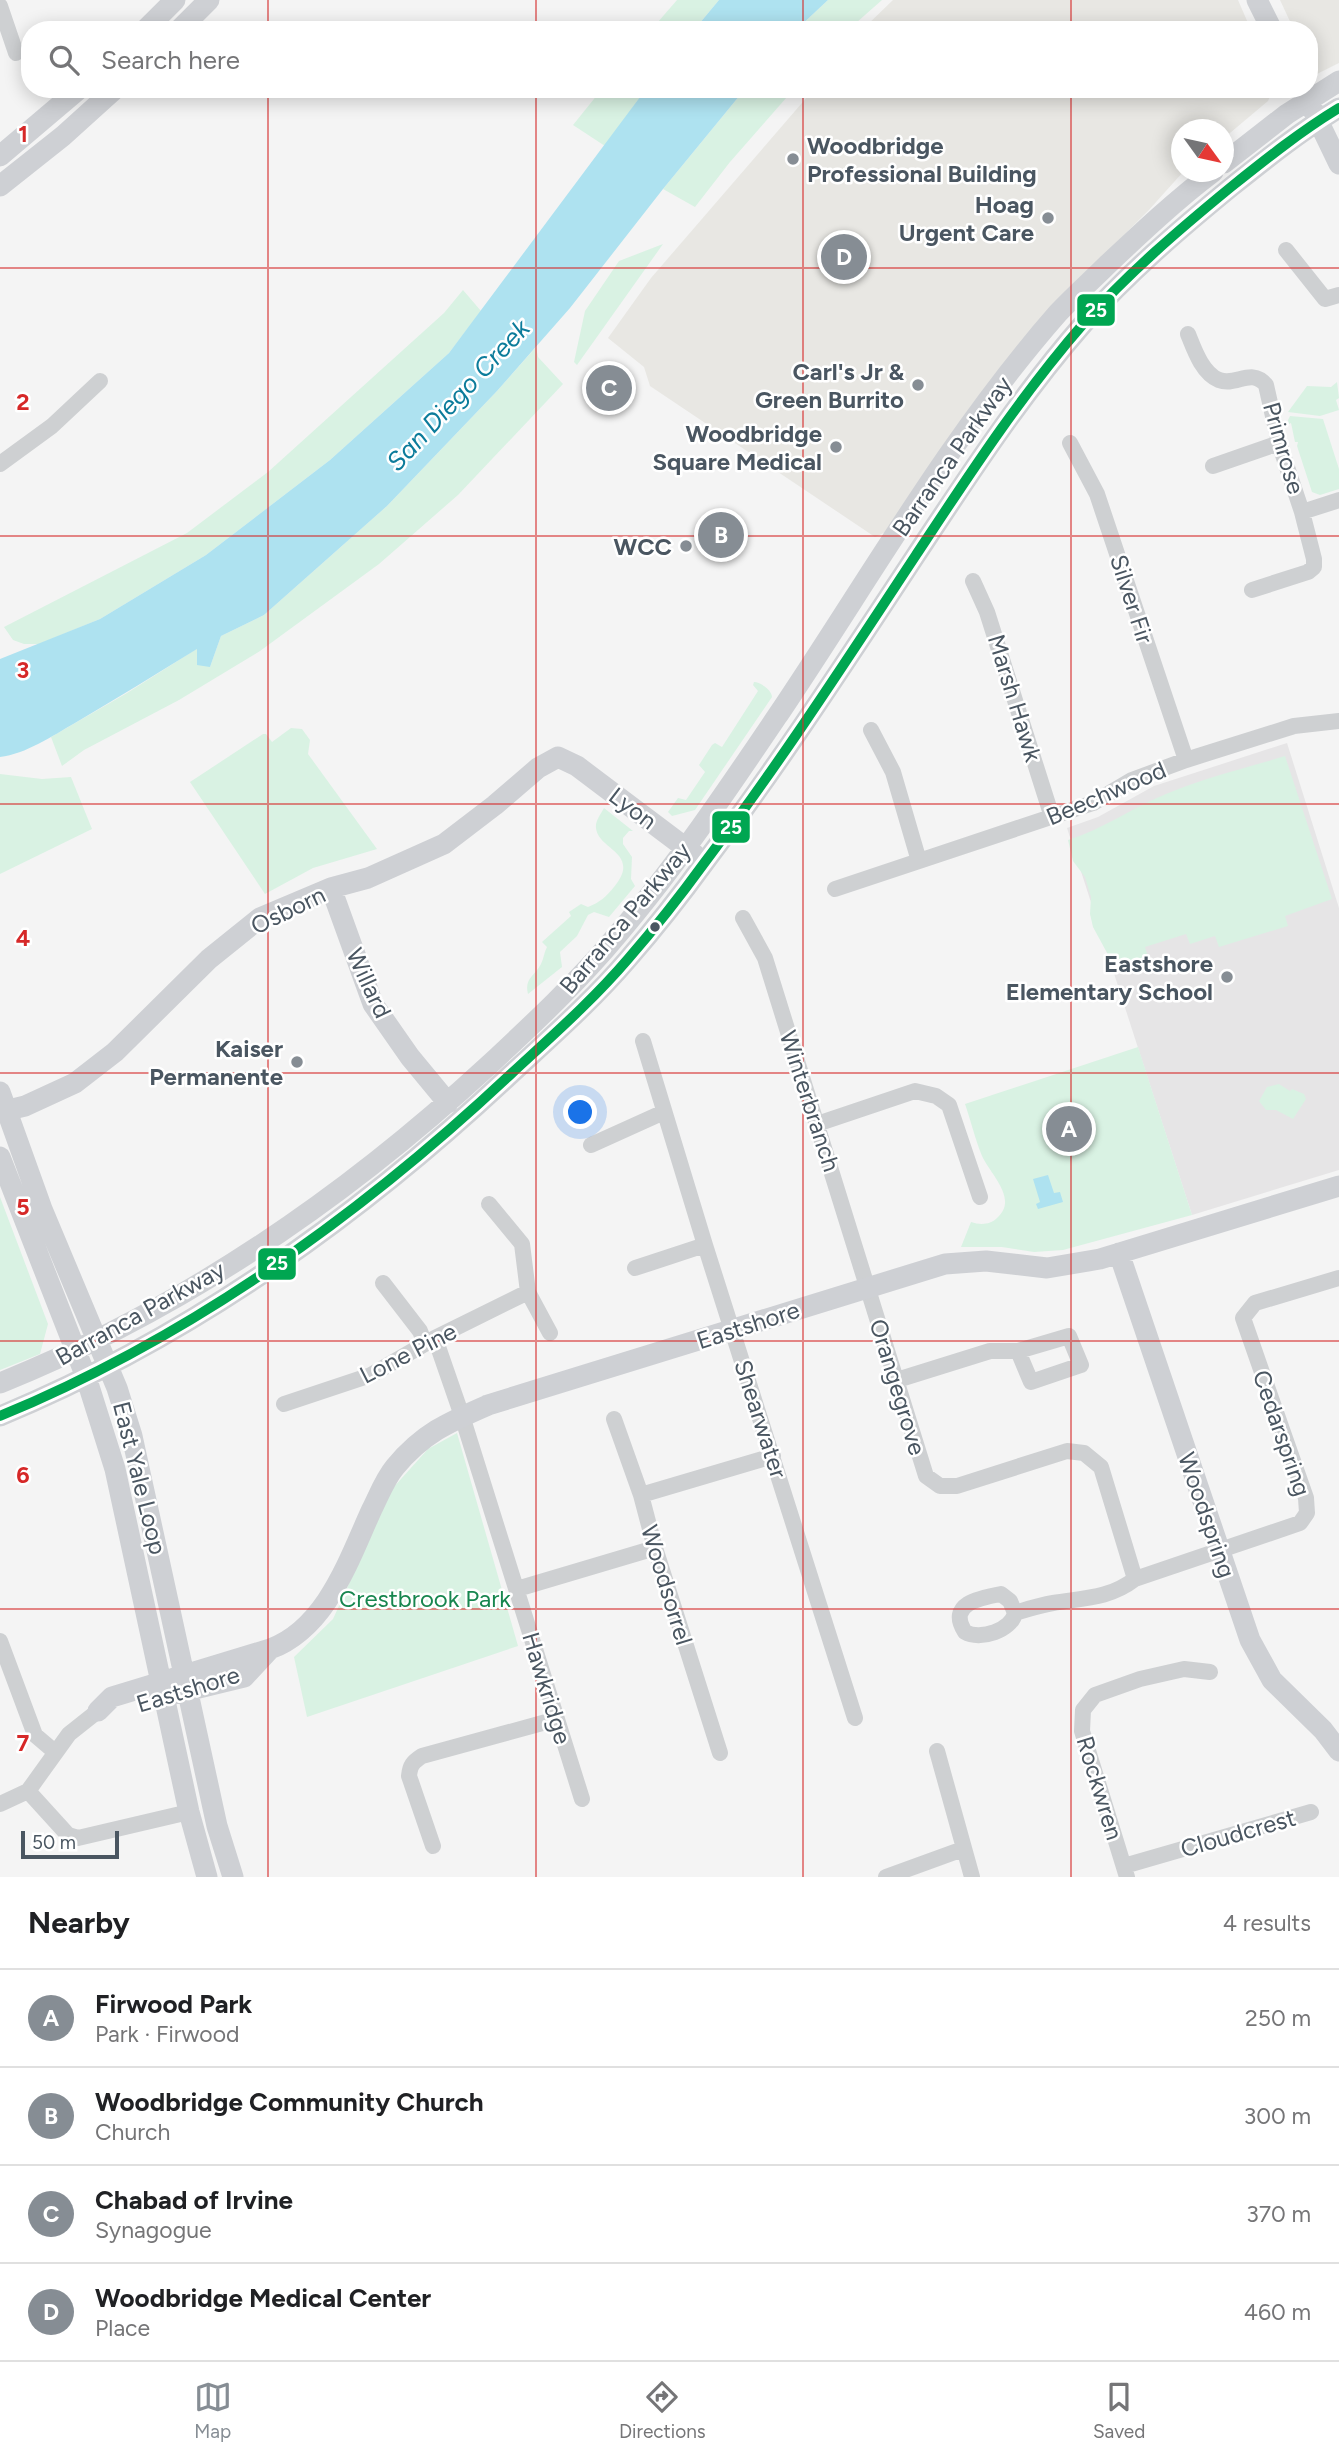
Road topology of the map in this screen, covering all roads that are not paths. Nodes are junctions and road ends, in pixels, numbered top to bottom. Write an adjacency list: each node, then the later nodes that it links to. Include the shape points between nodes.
1 (176, 0): 5 (main road)
2 (209, 0): 6 (main road)
3 (1257, 0): 7 (main road)
4 (0, 6): 8 (street)
5 (154, 21)
6 (188, 21)
7 (1268, 21)
8 (16, 53)
9 (1339, 81): 10 (main road)
10 (1318, 90)
11 (68, 98): 18 (main road)
12 (105, 98): 21 (main road)
13 (1302, 98): 17 (main road)
14 (1307, 98): 16 (main road)
15 (1339, 108): 16 (main road, Barranca Parkway)
16 (1318, 121): 19 (main road); 31 (main road, Barranca Parkway, via 1178,230 1086,321 1002,426)
17 (1234, 154)
18 (0, 156)
19 (1339, 164)
20 (1200, 182): 30 (main road, Barranca Parkway, via 1066,305)
21 (0, 186)
22 (1286, 250): 23 (street, via 1325,299)
23 (1339, 295)
24 (1188, 334): 27 (street, Primrose, via 1198,358 1217,379 1250,376 1263,381)
25 (100, 381): 28 (street, via 52,426)
26 (1070, 443): 39 (street, Silver Fir, via 1097,494)
27 (1279, 443): 29 (street); 33 (street, Primrose)
28 (0, 464)
29 (1213, 467)
30 (937, 473): 31 (main road); 41 (main road, Barranca Parkway)
31 (960, 489): 43 (main road, Barranca Parkway)
32 (1339, 500): 33 (street)
33 (1302, 512): 35 (street, Primrose, via 1314,566)
34 (973, 581): 40 (street, Marsh Hawk)
35 (1252, 590)
36 (1339, 721): 39 (street, Beechwood, via 1294,726)
37 (871, 730): 42 (street, via 893,772)
38 (558, 757): 41 (main road, Lyon, via 577,765); 44 (main road, Osborn, via 444,844 368,878)
39 (1185, 760): 40 (street, Beechwood)
40 (1052, 817): 42 (street, Beechwood)
41 (685, 847): 43 (main road, Lyon); 48 (main road, Barranca Parkway, via 619,934 548,1011)
42 (919, 861): 45 (street, Beechwood)
43 (705, 862): 70 (main road, Barranca Parkway, via 628,960 579,1010 382,1187 249,1284)
44 (331, 888): 48 (main road, Willard, via 373,1004); 49 (main road, Osborn, via 260,918 75,1083 25,1106)
45 (835, 889)
46 (743, 918): 51 (street, Winterbranch, via 765,958)
47 (643, 1041): 50 (street, Shearwater)
48 (448, 1103): 66 (main road, Barranca Parkway, via 366,1171 280,1232 197,1285)
49 (2, 1105): 66 (main road, East Yale Loop)
50 (664, 1112): 52 (street); 57 (street, Shearwater)
51 (817, 1124): 55 (street, via 915,1091 936,1096 949,1105); 62 (street, Winterbranch)
52 (591, 1145)
53 (0, 1157): 68 (main road, East Yale Loop)
54 (1339, 1186): 58 (main road, Eastshore)
55 (980, 1197)
56 (489, 1204): 63 (street, via 522,1244)
57 (705, 1245): 59 (street); 64 (street, Shearwater)
58 (1119, 1253): 62 (main road, Eastshore, via 1047,1268 969,1261 945,1264); 81 (main road, Woodspring)
59 (635, 1268)
60 (1339, 1278): 81 (street, Cedarspring, via 1255,1303 1243,1318 1306,1497 1307,1513 1294,1527)
61 (383, 1283): 67 (street, Hawkridge)
62 (868, 1287): 64 (main road, Eastshore); 72 (street, Orangegrove)
63 (528, 1292): 65 (street); 67 (street, Lone Pine)
64 (733, 1331): 76 (main road, Eastshore); 78 (street, Shearwater)
65 (550, 1334)
66 (98, 1338): 68 (main road, Barranca Parkway); 70 (main road, East Yale Loop)
67 (430, 1341): 74 (street, Lone Pine, via 371,1375); 76 (street, Hawkridge)
68 (75, 1350): 71 (main road, East Yale Loop); 73 (main road, Barranca Parkway)
69 (1018, 1351): 72 (street, via 990,1351)
70 (108, 1365): 71 (main road, Barranca Parkway); 87 (main road, East Yale Loop, via 132,1436)
71 (86, 1377): 75 (main road, Barranca Parkway); 88 (main road, East Yale Loop, via 115,1469)
72 (897, 1380): 82 (street, Orangegrove, via 926,1476 940,1486 957,1486 1067,1451 1092,1458 1101,1467)
73 (0, 1383)
74 (284, 1404)
75 (0, 1416)
76 (462, 1416): 83 (street, Hawkridge); 87 (main road, Eastshore, via 439,1427 393,1469 348,1563 305,1627 270,1649 244,1676)
77 (614, 1419): 79 (street, Woodsorrel)
78 (773, 1456): 79 (street); 90 (street, Shearwater)
79 (641, 1495): 80 (street, Woodsorrel)
80 (655, 1548): 83 (street); 95 (street, Woodsorrel)
81 (1220, 1551): 82 (street); 93 (main road, Woodspring, via 1250,1640 1272,1680)
82 (1135, 1579): 84 (street, via 1094,1599 1057,1602)
83 (517, 1589): 91 (street, Hawkridge)
84 (1016, 1613)
85 (0, 1641): 94 (street, via 35,1735)
86 (1210, 1672): 103 (street, Rockwren, via 1184,1669 1140,1679 1095,1695 1083,1710 1082,1731)
87 (186, 1683): 88 (main road, Eastshore); 105 (main road, East Yale Loop, via 217,1826)
88 (164, 1689): 89 (main road, Eastshore, via 112,1696); 99 (main road, East Yale Loop)
89 (98, 1711): 94 (street, Eastshore)
90 (855, 1718)
91 (557, 1719): 97 (street, Hawkridge); 101 (street, via 415,1760 409,1776)
92 (937, 1751): 102 (street)
93 (1339, 1751)
94 (55, 1752): 96 (street, Eastshore)
95 (720, 1752)
96 (28, 1791): 98 (street); 99 (street, via 68,1835 78,1838)
97 (582, 1799)
98 (0, 1804)
99 (190, 1812): 104 (main road, East Yale Loop)
100 (1311, 1812): 103 (street, Cloudcrest)
101 (433, 1846)
102 (964, 1849): 106 (street); 107 (street)
103 (1126, 1871)
104 (207, 1877)
105 (233, 1877)
106 (886, 1877)
107 (972, 1877)

